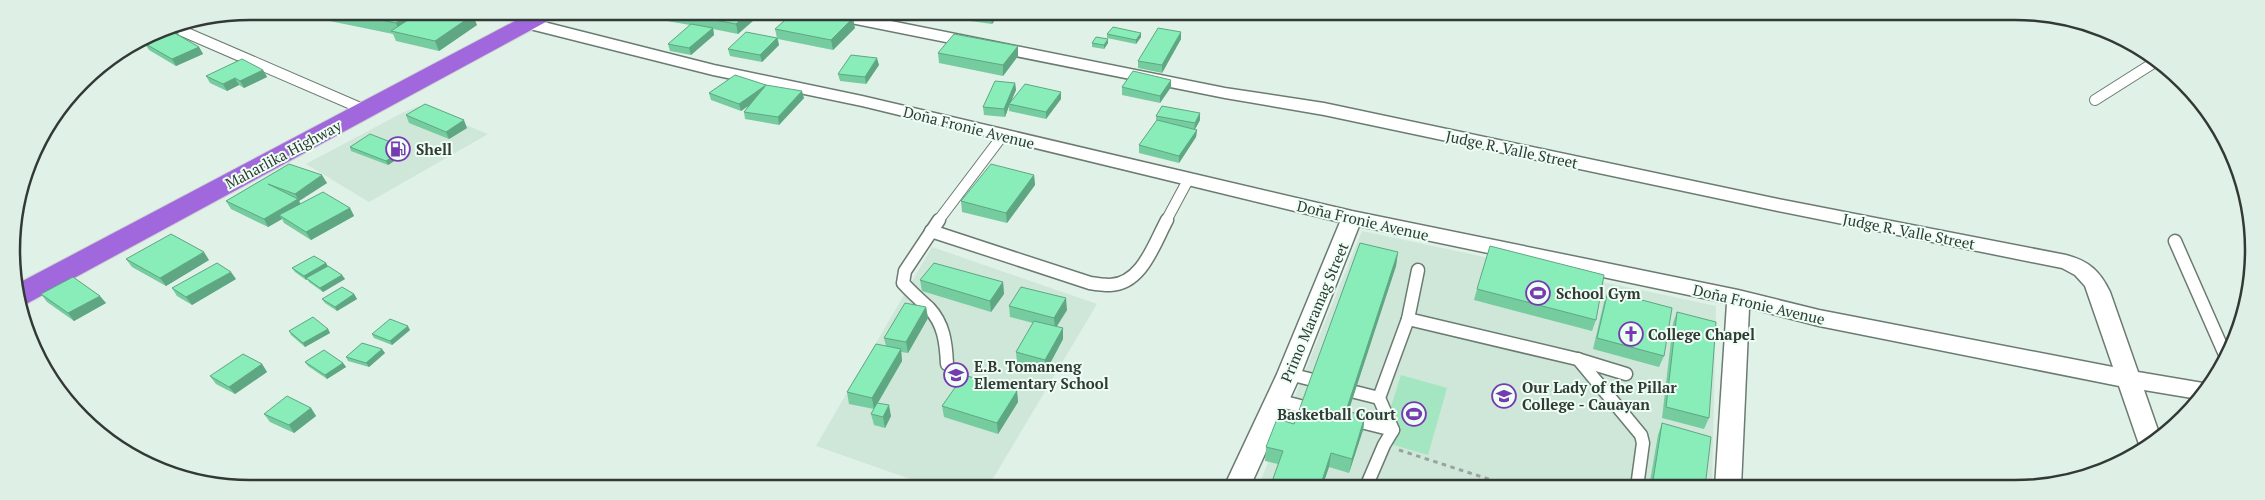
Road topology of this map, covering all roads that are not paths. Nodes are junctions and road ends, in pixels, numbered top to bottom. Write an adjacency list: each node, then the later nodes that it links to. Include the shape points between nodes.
1 (532, 20): 7 (highway, Maharlika Highway)
2 (548, 20): 8 (street, Doña Fronie Avenue, via 713,70 862,101)
3 (861, 20): 22 (street, Judge R. Valle Street, via 1225,93 1324,109 2066,262 2084,268 2100,292)
4 (181, 31): 7 (lane)
5 (2151, 65): 6 (lane)
6 (2094, 100)
7 (365, 110): 14 (highway, Maharlika Highway)
8 (1003, 136): 9 (street, Doña Fronie Avenue); 11 (lane)
9 (1188, 180): 10 (street, Doña Fronie Avenue); 11 (lane, via 1140,271 1124,282 1111,285 1090,283)
10 (1352, 218): 15 (street, Doña Fronie Avenue); 20 (street, Primo Maramag Street)
11 (932, 231): 19 (lane, via 905,271 903,282 940,322)
12 (2174, 240): 17 (lane)
13 (1418, 270): 16 (lane)
14 (24, 293)
15 (1738, 298): 22 (street, Doña Fronie Avenue, via 1819,318); 35 (street)
16 (1408, 319): 18 (lane); 26 (lane)
17 (2222, 349)
18 (1577, 359): 21 (lane); 34 (lane, via 1641,435 1643,443)
19 (947, 364)
20 (1289, 374): 23 (lane); 27 (street, Primo Maramag Street)
21 (1626, 374)
22 (2128, 379): 24 (street, Doña Fronie Avenue); 31 (street, Judge R. Valle Street)
23 (1313, 380)
24 (2197, 390)
25 (1355, 392): 26 (lane)
26 (1379, 398): 30 (lane)
27 (1277, 400): 28 (lane); 32 (street, Primo Maramag Street)
28 (1304, 407)
29 (1346, 418): 30 (lane)
30 (1393, 430): 33 (lane)
31 (2148, 437)
32 (1240, 480)
33 (1369, 480)
34 (1638, 480)
35 (1728, 480)

